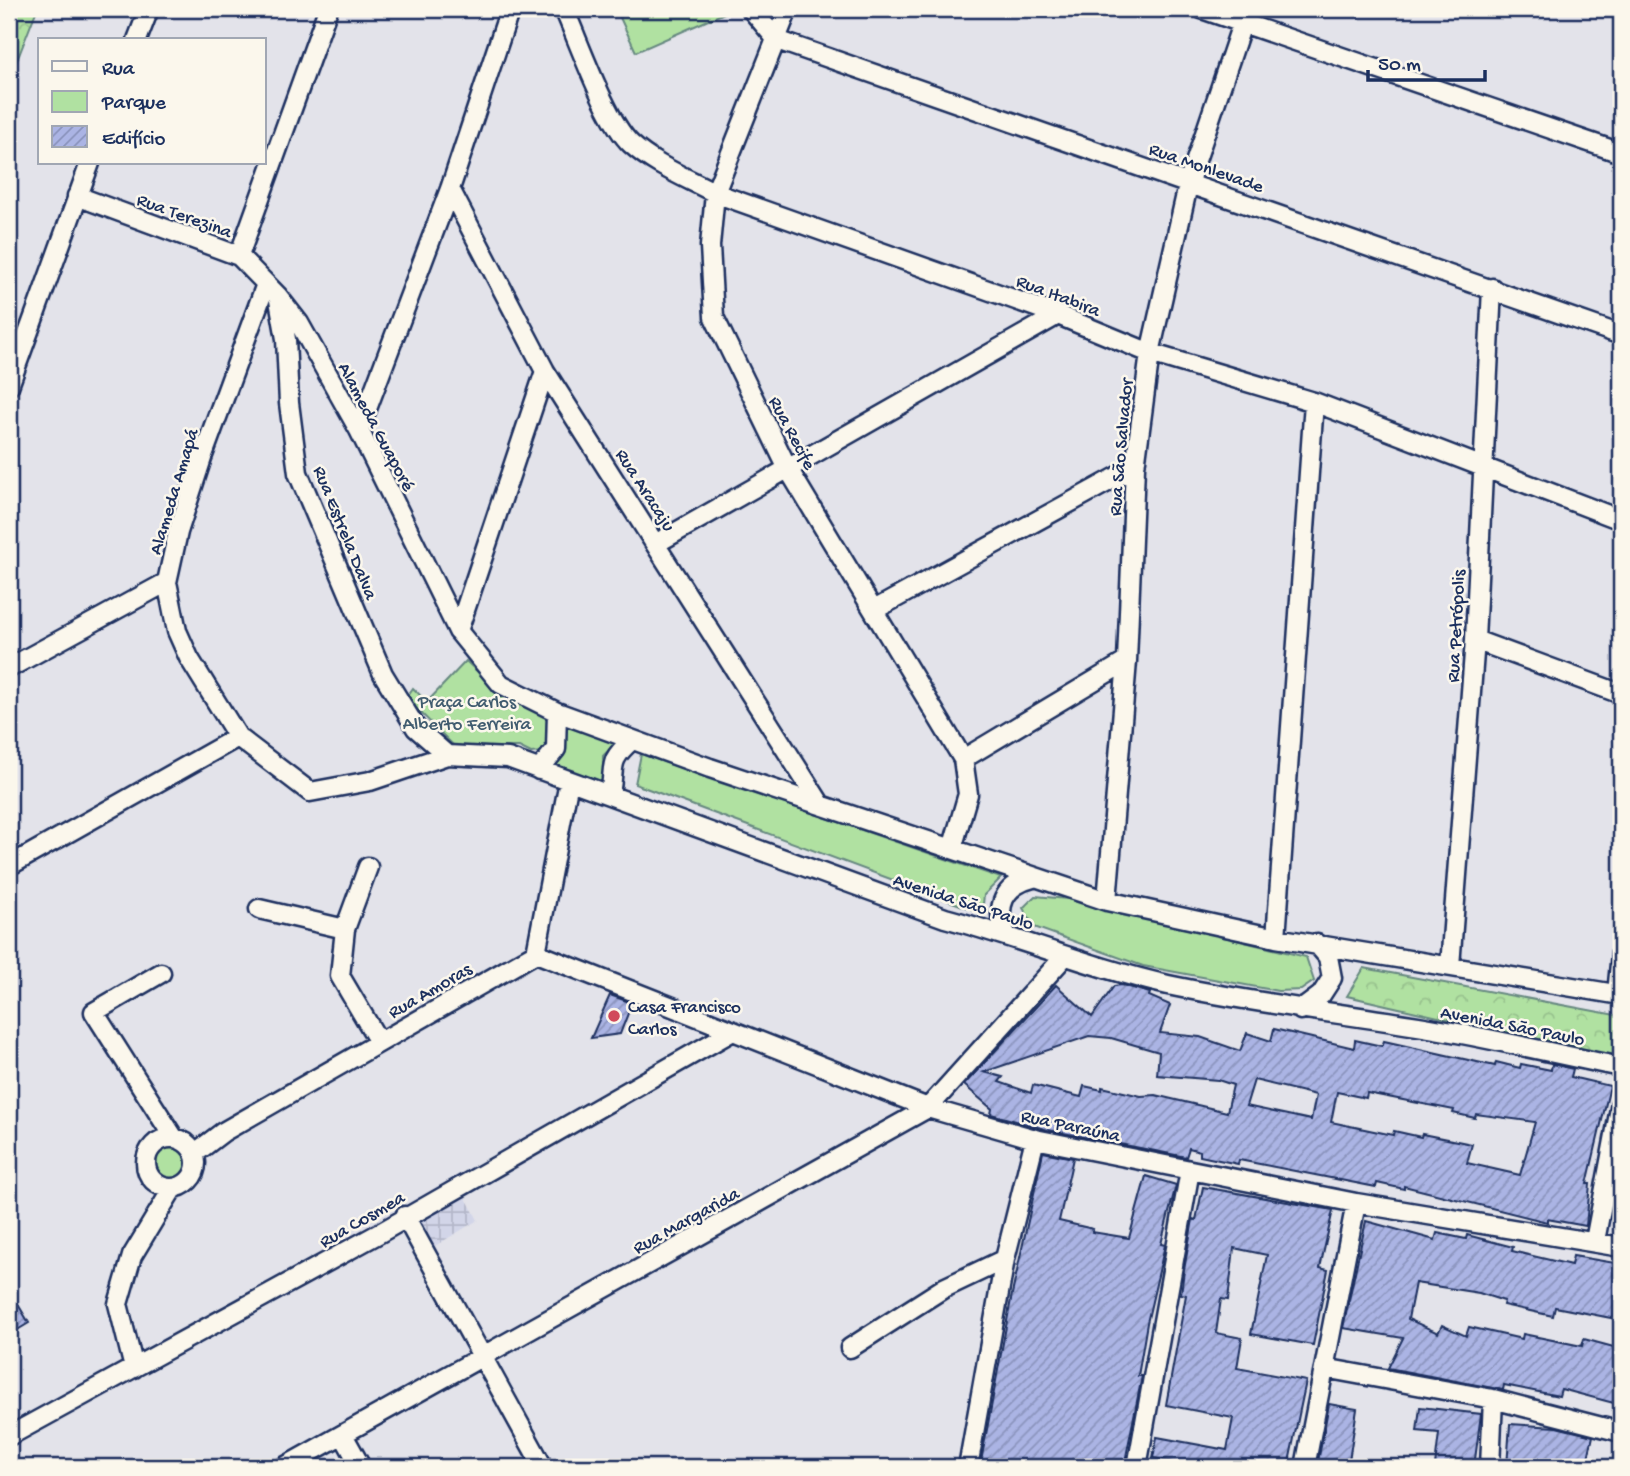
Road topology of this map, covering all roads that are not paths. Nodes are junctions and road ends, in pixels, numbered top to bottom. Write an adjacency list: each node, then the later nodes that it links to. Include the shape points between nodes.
1 (149, 9): 9 (street)
2 (328, 9): 17 (street)
3 (510, 9): 14 (street)
4 (564, 9): 15 (street, Rua Itabira, via 609,111 629,143)
5 (751, 9): 10 (street)
6 (788, 9): 10 (street, Rua Recife)
7 (1202, 9): 8 (street)
8 (1244, 16): 11 (street); 13 (street, Rua São Salvador)
9 (138, 38)
10 (777, 40): 13 (street, Rua Monlevade); 15 (street, Rua Recife)
11 (1621, 153)
12 (90, 164): 16 (street)
13 (1189, 181): 18 (street, Rua Monlevade); 22 (street, Rua São Salvador)
14 (450, 189): 23 (street, Rua Aracaju); 26 (street)
15 (715, 193): 20 (street, Rua Itabira); 27 (street, Rua Recife, via 710,246 714,317)
16 (77, 196): 17 (street, Rua Terezina); 24 (street)
17 (239, 256): 19 (street, Alameda Guaporé)
18 (1492, 288): 21 (street, Rua Monlevade); 29 (street, Rua Petrópolis)
19 (272, 290): 26 (street, Alameda Guaporé, via 299,323); 32 (street, Alameda Amapá, via 202,458); 42 (street, Rua Estrela Dalva, via 286,339 299,473 383,674 416,728)
20 (1058, 315): 22 (street, Rua Itabira); 27 (street)
21 (1621, 335)
22 (1150, 352): 25 (street, Rua Itabira); 28 (street, Rua São Salvador)
23 (545, 370): 31 (street, Rua Aracaju); 34 (street)
24 (9, 386)
25 (1314, 402): 29 (street, Rua Itabira); 57 (street)
26 (359, 430): 34 (street, Alameda Guaporé)
27 (787, 467): 31 (street); 33 (street, Rua Recife)
28 (1135, 467): 33 (street); 36 (street, Rua São Salvador)
29 (1483, 468): 30 (street, Rua Itabira); 35 (street, Rua Petrópolis)
30 (1621, 520)
31 (657, 543): 48 (street, Rua Aracaju)
32 (167, 582): 37 (street); 40 (street, Alameda Amapá, via 177,631 189,658)
33 (874, 610): 43 (street, Rua Recife)
34 (458, 631): 39 (street, via 501,684)
35 (1475, 640): 38 (street); 62 (street, Rua Petrópolis)
36 (1127, 661): 43 (street); 53 (street, Rua São Salvador)
37 (9, 668)
38 (1621, 694)
39 (556, 712): 41 (street); 44 (street, via 556,749)
40 (238, 737): 46 (street, Alameda Amapá); 50 (street)
41 (632, 740): 47 (street, via 611,766); 48 (street)
42 (447, 755): 44 (street, Avenida São Paulo, via 508,758); 46 (street, Avenida São Paulo, via 370,781)
43 (963, 759): 49 (street, Rua Recife, via 968,794)
44 (539, 770): 45 (street, Avenida São Paulo)
45 (569, 781): 47 (street, Avenida São Paulo); 59 (street)
46 (310, 792)
47 (610, 793): 56 (street, Avenida São Paulo, via 945,918)
48 (821, 805): 49 (street)
49 (952, 849): 52 (street)
50 (9, 866)
51 (368, 867): 55 (street)
52 (1033, 878): 53 (street); 56 (street, via 1018,882 1000,905)
53 (1107, 901): 57 (street)
54 (259, 909): 55 (street)
55 (345, 929): 67 (street, via 340,976)
56 (1006, 934): 61 (street, Avenida São Paulo)
57 (1276, 938): 58 (street)
58 (1317, 944): 62 (street); 65 (street, via 1328,957 1332,978 1321,995)
59 (536, 953): 66 (street, Rua Paraúna); 67 (street, Rua Amoras)
60 (1621, 953): 64 (street)
61 (1065, 956): 65 (street, Avenida São Paulo, via 1166,984); 70 (street, Rua Margarida)
62 (1450, 966): 64 (street)
63 (161, 973): 71 (street, via 94,1012)
64 (1619, 994)
65 (1301, 1010): 68 (street, Avenida São Paulo, via 1425,1027)
66 (733, 1031): 70 (street, Rua Paraúna); 77 (street, Rua Cosmea)
67 (379, 1042): 73 (street, Rua Amoras, via 223,1132)
68 (1621, 1067)
69 (1621, 1103): 78 (street)
70 (928, 1108): 72 (street, Rua Paraúna); 82 (street, Rua Margarida)
71 (174, 1138): 73 (street); 75 (street, via 158,1142 146,1161 150,1177)
72 (1035, 1139): 74 (street, Rua Paraúna); 80 (street)
73 (194, 1154): 75 (street, via 191,1177)
74 (1190, 1170): 76 (street, Rua Paraúna); 93 (street)
75 (173, 1188): 83 (street, via 132,1256 118,1304)
76 (1356, 1203): 78 (street, Rua Paraúna); 84 (street)
77 (405, 1216): 82 (street); 83 (street, Rua Cosmea)
78 (1595, 1241): 79 (street, Rua Paraúna)
79 (1621, 1247)
80 (1004, 1259): 81 (street, via 944,1289); 92 (street)
81 (850, 1348)
82 (483, 1355): 87 (street, Rua Margarida); 91 (street)
83 (134, 1367): 88 (street, Rua Cosmea)
84 (1324, 1368): 85 (street); 94 (street)
85 (1493, 1399): 86 (street); 95 (street)
86 (1621, 1432)
87 (343, 1435): 89 (street, Rua Margarida); 90 (street)
88 (9, 1436)
89 (284, 1467)
90 (361, 1467)
91 (543, 1467)
92 (968, 1467)
93 (1137, 1467)
94 (1305, 1467)
95 (1490, 1467)

